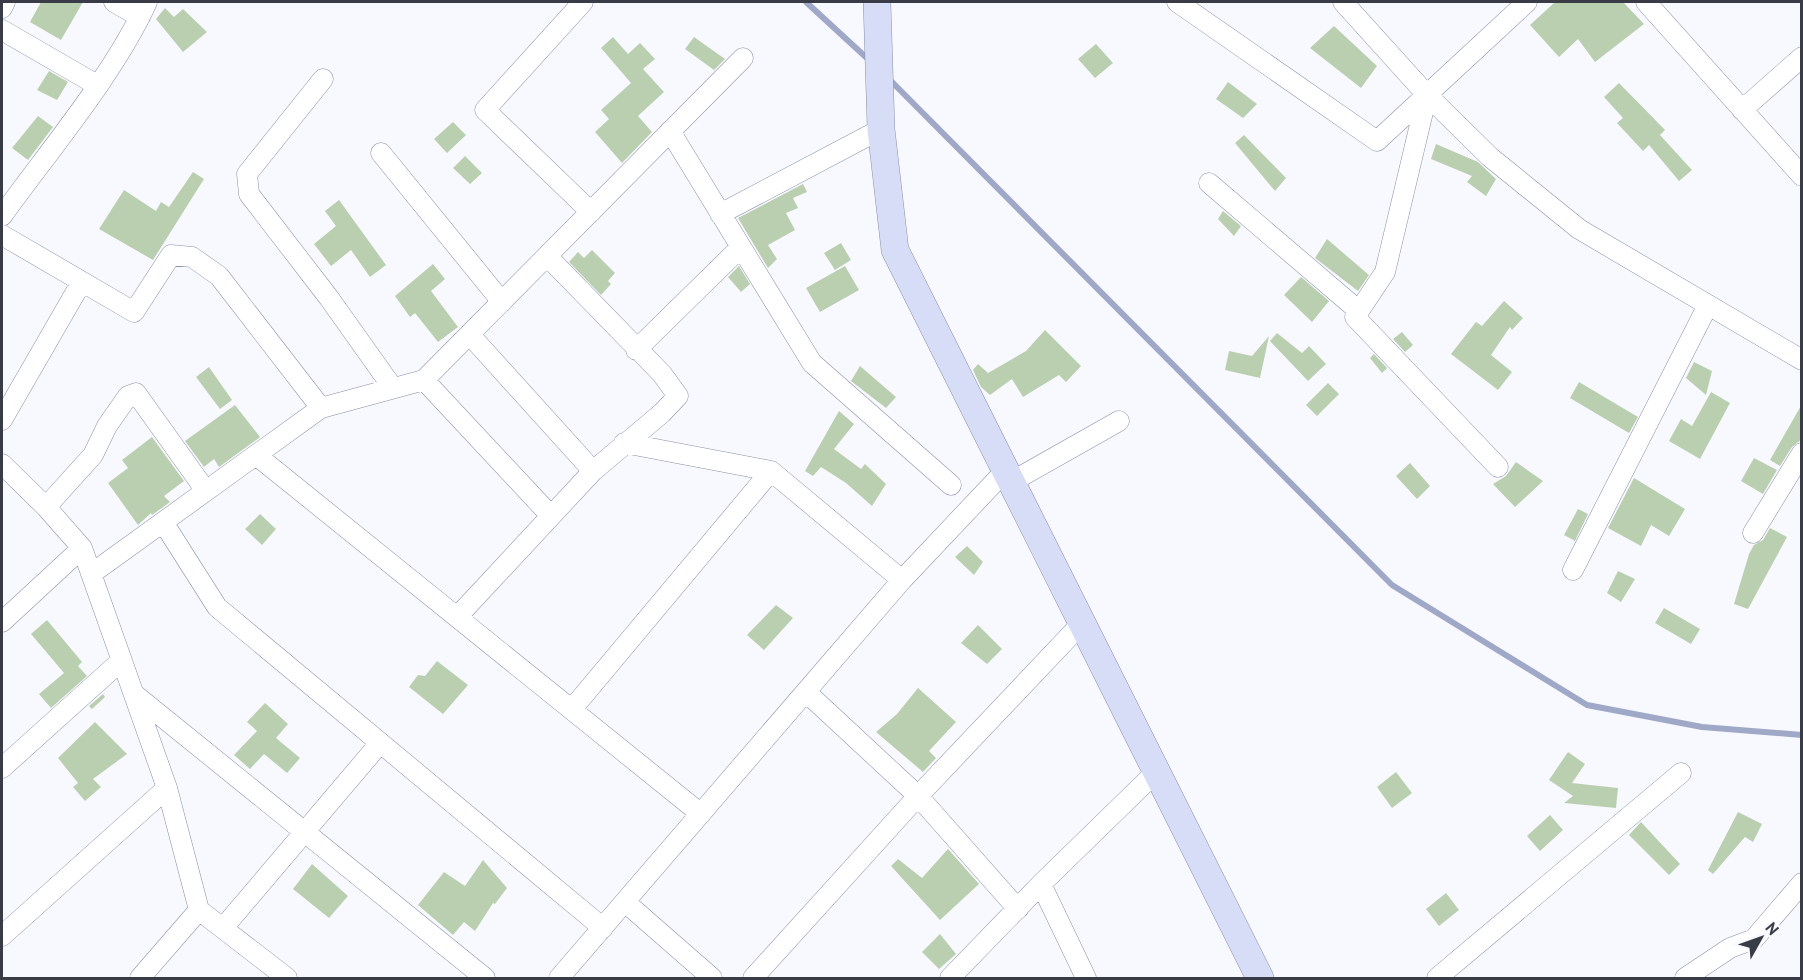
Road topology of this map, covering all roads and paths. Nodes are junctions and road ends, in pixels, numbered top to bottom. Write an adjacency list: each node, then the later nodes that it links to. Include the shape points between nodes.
1 (5, 2): 9 (street)
2 (114, 2): 10 (street)
3 (583, 2): 23 (street, via 485,110)
4 (877, 2): 18 (street)
5 (1177, 2): 16 (street, via 1377,141)
6 (1343, 2): 16 (street)
7 (1527, 2): 16 (street)
8 (1646, 2): 17 (street)
9 (2, 8)
10 (144, 9): 15 (street)
11 (2, 30): 15 (street)
12 (1802, 57): 17 (street)
13 (743, 58): 19 (street)
14 (323, 79): 37 (street, via 247,174 249,194)
15 (97, 85): 25 (street)
16 (1427, 94): 31 (street, via 1490,157 1579,229); 32 (street, via 1385,272)
17 (1742, 110): 21 (street)
18 (881, 129): 24 (street); 48 (street, via 895,250)
19 (670, 131): 23 (street); 24 (street)
20 (381, 153): 30 (street)
21 (1802, 176)
22 (1209, 183): 32 (street)
23 (591, 212): 28 (street)
24 (720, 214): 27 (street)
25 (2, 216)
26 (2, 235): 29 (street)
27 (741, 247): 34 (street); 49 (street, via 812,363)
28 (547, 256): 30 (street); 34 (street)
29 (81, 283): 38 (street, via 134,312 171,255 192,256 219,276); 39 (street)
30 (502, 302): 33 (street)
31 (1708, 305): 35 (street); 56 (street)
32 (1359, 311): 45 (street, via 1355,317)
33 (470, 334): 36 (street); 46 (street)
34 (636, 350): 41 (street, via 662,374 678,396)
35 (1802, 360)
36 (424, 380): 37 (street); 52 (street)
37 (393, 388): 38 (street)
38 (321, 408): 43 (street)
39 (2, 420)
40 (1119, 421): 48 (street)
41 (624, 443): 46 (street); 47 (street)
42 (1802, 453): 54 (street)
43 (256, 455): 50 (street); 59 (street)
44 (2, 464): 51 (street)
45 (1498, 467)
46 (592, 471): 52 (street)
47 (771, 471): 58 (street); 65 (street)
48 (1008, 476): 58 (street); 61 (street)
49 (951, 485)
50 (206, 491): 51 (street, via 136,393 128,396 107,426 93,455); 53 (street)
51 (46, 507): 55 (street)
52 (551, 516): 59 (street)
53 (163, 522): 57 (street); 66 (street, via 217,608)
54 (1753, 533)
55 (82, 548): 57 (street); 60 (street)
56 (1573, 570)
57 (91, 574): 62 (street)
58 (902, 580): 63 (street)
59 (458, 617): 65 (street)
60 (2, 622)
61 (1082, 623): 68 (street); 71 (street)
62 (122, 660): 64 (street); 67 (street)
63 (806, 692): 71 (street); 72 (street)
64 (134, 694): 70 (street); 73 (street)
65 (572, 709): 72 (street)
66 (380, 743): 73 (street); 80 (street)
67 (2, 768)
68 (1156, 772): 75 (street); 90 (street)
69 (1682, 773): 91 (street)
70 (167, 788): 78 (street); 81 (street)
71 (918, 796): 77 (street); 87 (street)
72 (701, 813): 76 (street)
73 (302, 832): 79 (street); 84 (street)
74 (1802, 883): 92 (street, via 1754,939 1730,948)
75 (1041, 884): 77 (street); 89 (street)
76 (625, 902): 80 (street); 86 (street)
77 (1017, 909): 88 (street)
78 (199, 910): 79 (street); 82 (street)
79 (223, 928): 83 (street)
80 (603, 928): 85 (street)
81 (2, 936)
82 (140, 978)
83 (286, 978)
84 (485, 978)
85 (559, 978)
86 (712, 978)
87 (753, 978)
88 (950, 978)
89 (1086, 978)
90 (1260, 978)
91 (1437, 978)
92 (1686, 978)

